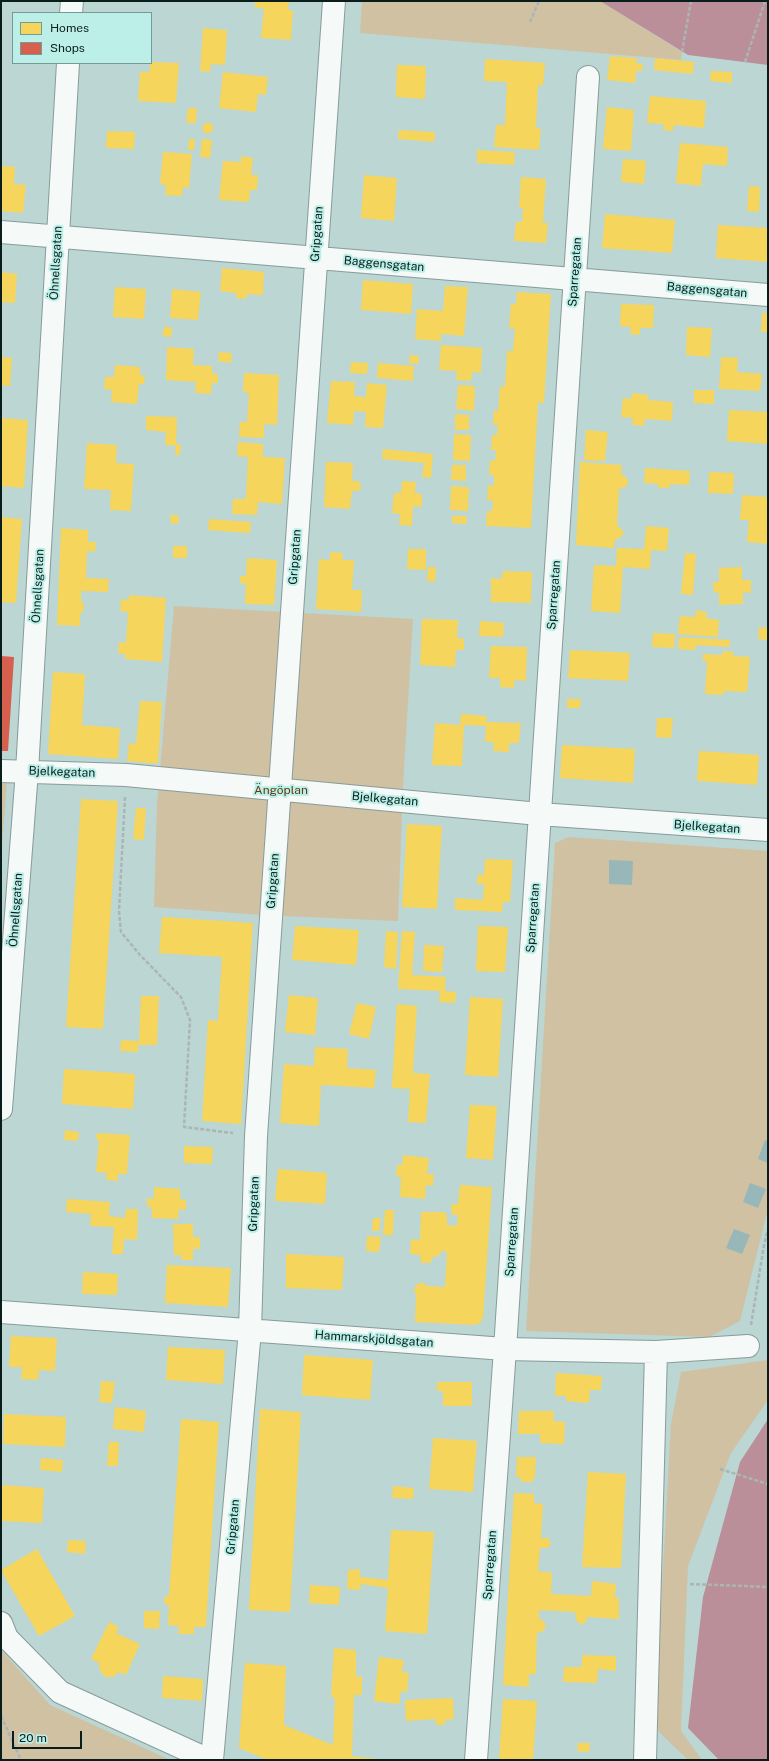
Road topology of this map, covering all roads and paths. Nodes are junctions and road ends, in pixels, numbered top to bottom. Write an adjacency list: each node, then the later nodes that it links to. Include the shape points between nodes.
1 (72, 1): 6 (street)
2 (334, 1): 14 (street, Gripgatan)
3 (539, 1): 7 (path)
4 (691, 1): 8 (path)
5 (765, 1): 9 (path)
6 (71, 12)
7 (530, 22)
8 (682, 52)
9 (745, 62)
10 (68, 64): 13 (street, Öhnellsgatan)
11 (588, 76): 15 (street, Sparregatan)
12 (1, 232): 13 (street, Baggensgatan)
13 (58, 237): 14 (street, Baggensgatan); 18 (street, Öhnellsgatan)
14 (315, 258): 15 (street, Baggensgatan); 20 (street, Gripgatan)
15 (575, 279): 16 (street, Baggensgatan); 21 (street, Sparregatan)
16 (768, 295)
17 (1, 771): 18 (street, Bjelkegatan)
18 (27, 771): 19 (street, Bjelkegatan); 23 (street, Öhnellsgatan)
19 (126, 775): 20 (street, Bjelkegatan); 24 (path, via 119,911 121,932 181,997 190,1020 184,1127)
20 (279, 789): 21 (street, Bjelkegatan); 24 (street, Gripgatan)
21 (539, 814): 22 (street, Bjelkegatan); 29 (street, Sparregatan)
22 (768, 830)
23 (1, 1109)
24 (256, 1136): 27 (street, Gripgatan)
25 (768, 1229): 28 (path)
26 (1, 1312): 27 (street, Hammarskjöldsgatan)
27 (250, 1330): 29 (street, Hammarskjöldsgatan); 39 (street, Gripgatan)
28 (748, 1346): 30 (street, Hammarskjöldsgatan)
29 (505, 1350): 30 (street, Hammarskjöldsgatan); 40 (street, Sparregatan)
30 (656, 1352): 41 (street)
31 (720, 1469): 32 (path)
32 (768, 1484)
33 (690, 1584): 34 (path)
34 (768, 1587)
35 (1, 1623): 38 (street, via 7,1638 60,1692)
36 (1, 1716): 37 (path)
37 (21, 1760)
38 (209, 1760)
39 (212, 1760)
40 (476, 1760)
41 (645, 1760)

